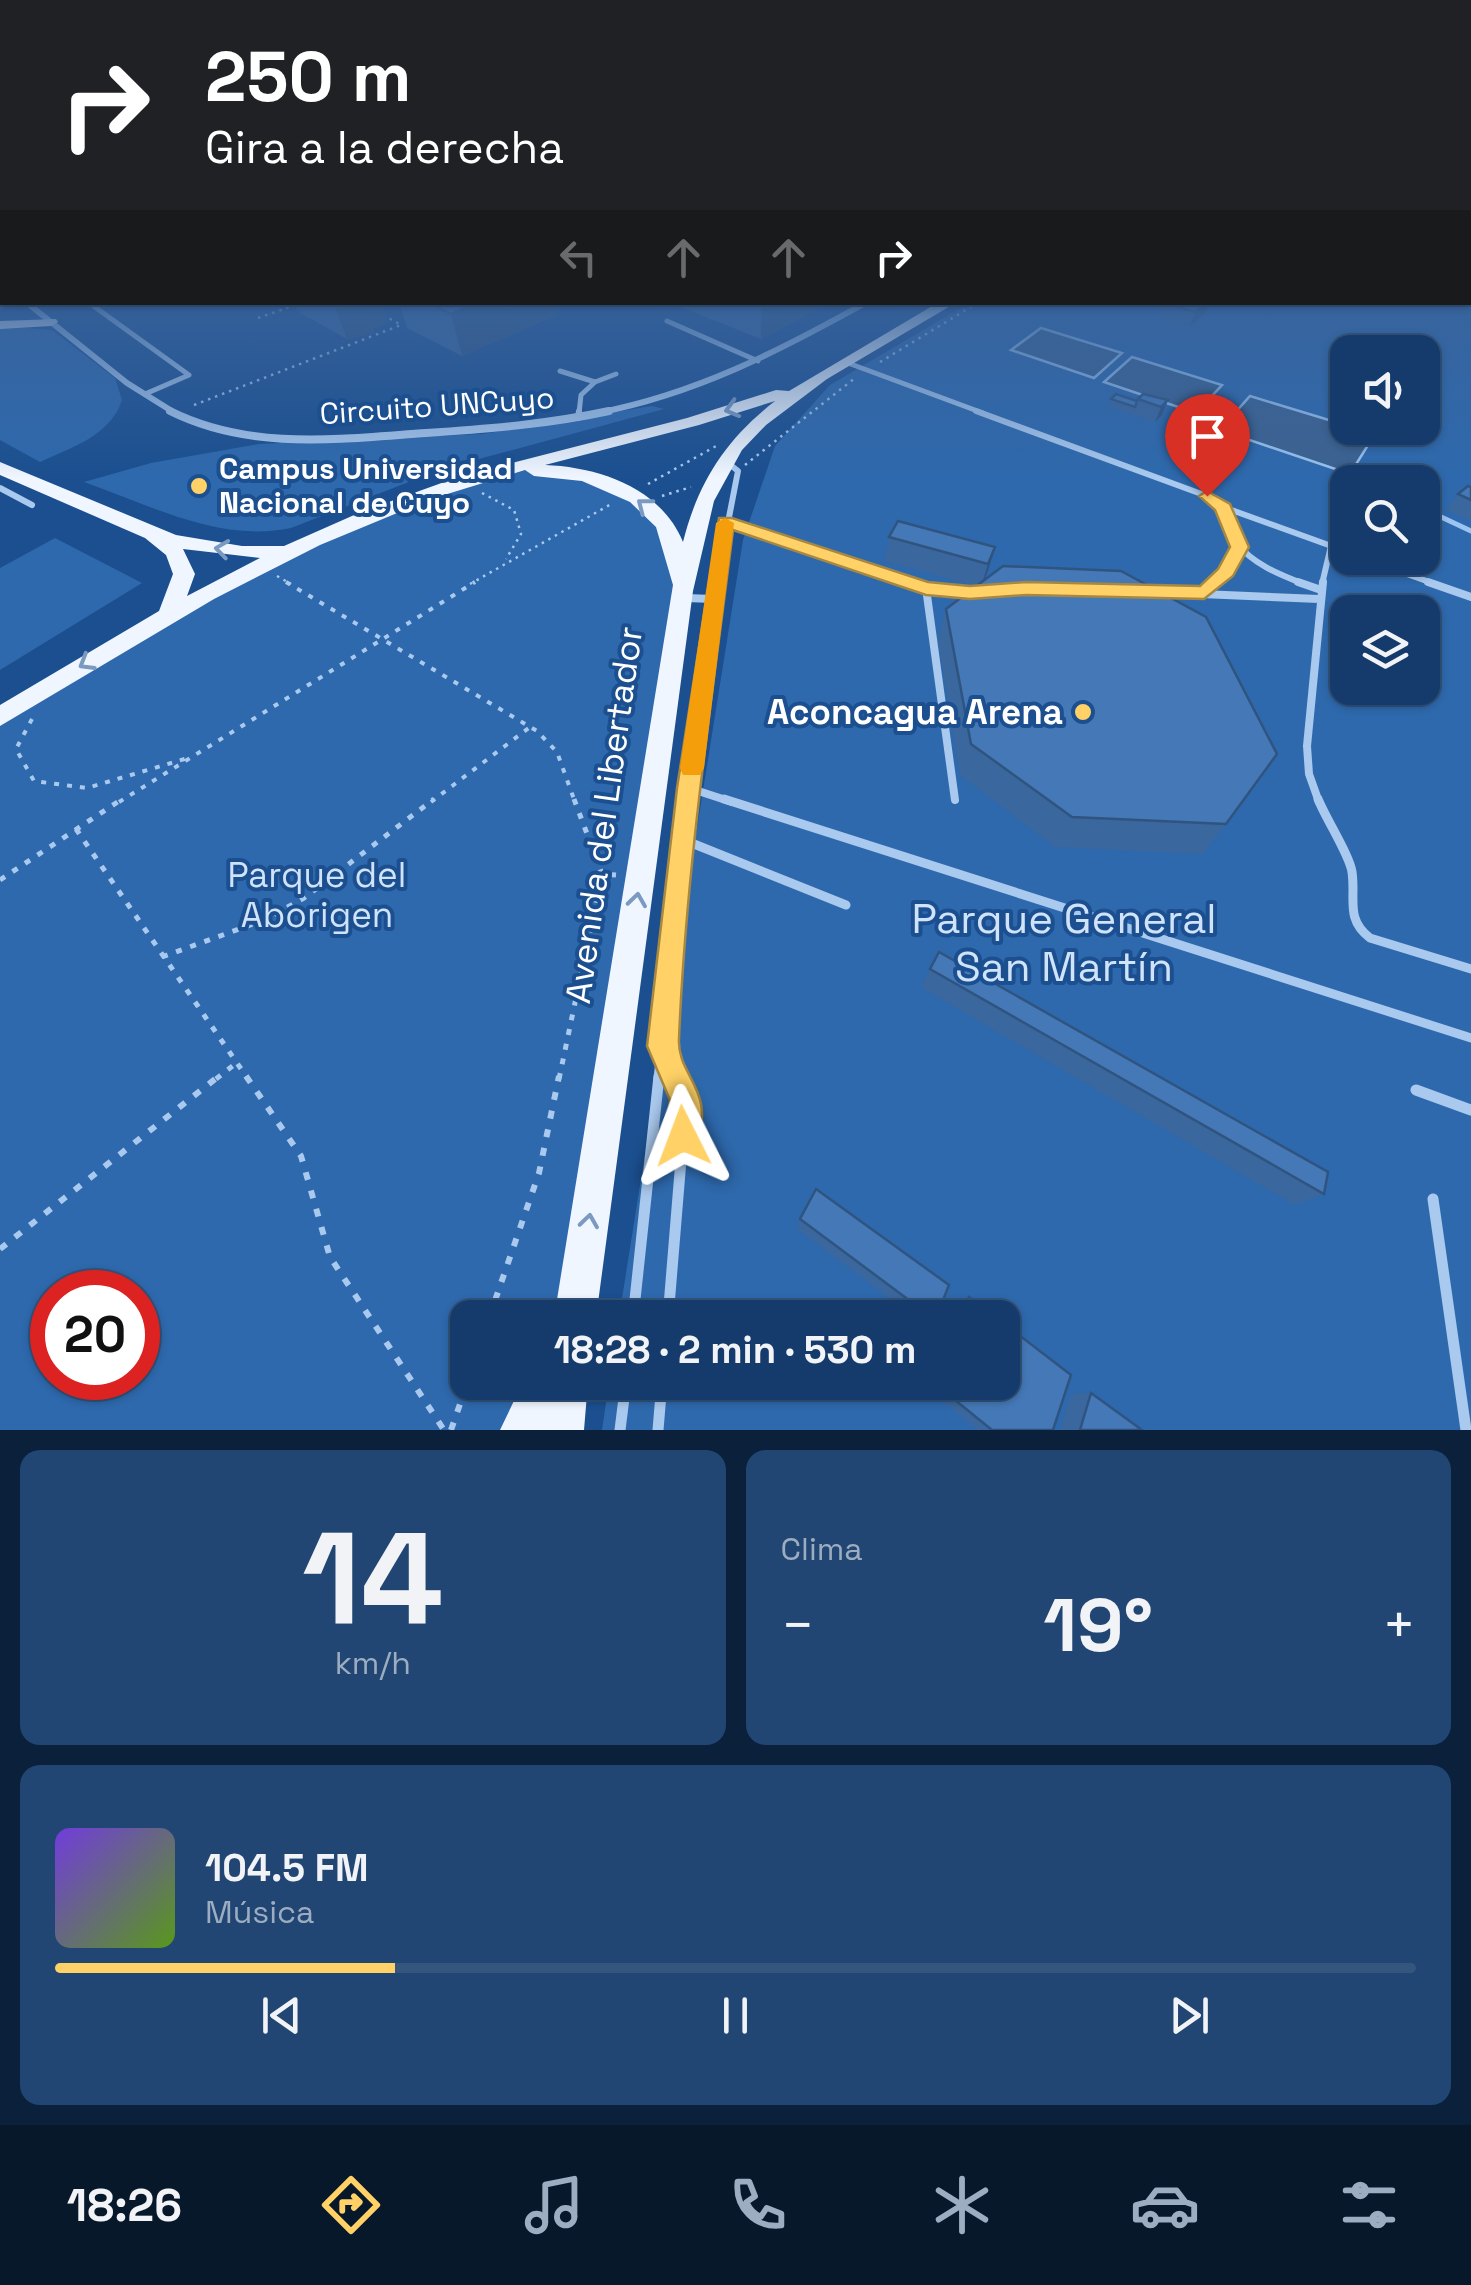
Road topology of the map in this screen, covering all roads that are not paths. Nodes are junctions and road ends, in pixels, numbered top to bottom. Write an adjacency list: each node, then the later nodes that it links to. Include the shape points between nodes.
1 (80, 344): 12 (street, Circuito UNCuyo)
2 (146, 344): 12 (lane, via 190,375)
3 (719, 344): 6 (lane)
4 (790, 344): 6 (street, Circuito UNCuyo)
5 (880, 344): 7 (main road, Avenida del Libertador)
6 (758, 361): 13 (street, Circuito UNCuyo, via 678,393)
7 (848, 363): 10 (main road, Avenida del Libertador); 19 (lane, via 1207,496)
8 (560, 370): 11 (lane)
9 (616, 374): 11 (lane)
10 (824, 377): 14 (main road, Avenida del Libertador, via 757,423); 16 (main road, Avenida del Libertador, one-way to 16)
11 (595, 382): 13 (lane, via 580,395)
12 (146, 394): 13 (street, Circuito UNCuyo, via 196,423 352,439)
13 (578, 418)
14 (731, 465): 20 (lane); 32 (main road, Avenida del Libertador, via 711,488 697,525)
15 (0, 468): 21 (main road)
16 (504, 472): 24 (main road, Avenida del Libertador, via 420,496); 32 (main road, one-way to 16, via 664,523 632,492 563,472)
17 (0, 488): 18 (lane)
18 (32, 505)
19 (1223, 508): 22 (lane); 23 (lane)
20 (726, 522): 27 (lane); 32 (lane)
21 (147, 532): 24 (main road, one-way to 21, via 241,552); 34 (main road, via 182,564)
22 (1330, 546)
23 (1240, 547): 30 (lane); 31 (lane)
24 (298, 548): 34 (main road, Avenida del Libertador)
25 (1330, 550): 31 (lane)
26 (1411, 575): 33 (lane)
27 (926, 588): 28 (lane); 37 (lane)
28 (985, 592)
29 (1145, 592): 30 (lane)
30 (1204, 593): 31 (lane)
31 (1320, 594): 40 (lane, via 1309,774 1352,870 1358,929)
32 (692, 596): 36 (lane); 46 (main road, Avenida del Libertador, one-way to 32, via 640,876)
33 (1471, 596)
34 (169, 613): 35 (main road, Avenida del Libertador, one-way to 35)
35 (0, 717)
36 (689, 788): 38 (lane); 41 (lane)
37 (956, 800)
38 (684, 840): 39 (lane); 42 (lane)
39 (846, 906)
40 (1471, 969)
41 (1471, 1038)
42 (662, 1046): 47 (lane); 48 (lane, via 686,1099)
43 (1416, 1090): 44 (lane)
44 (1471, 1110)
45 (1433, 1199): 53 (lane)
46 (578, 1300)
47 (635, 1300)
48 (669, 1300)
49 (537, 1400): 54 (main road)
50 (565, 1400): 55 (main road)
51 (624, 1400): 56 (lane)
52 (660, 1400): 57 (lane)
53 (1467, 1429)
54 (522, 1430)
55 (562, 1430)
56 (620, 1430)
57 (658, 1430)

